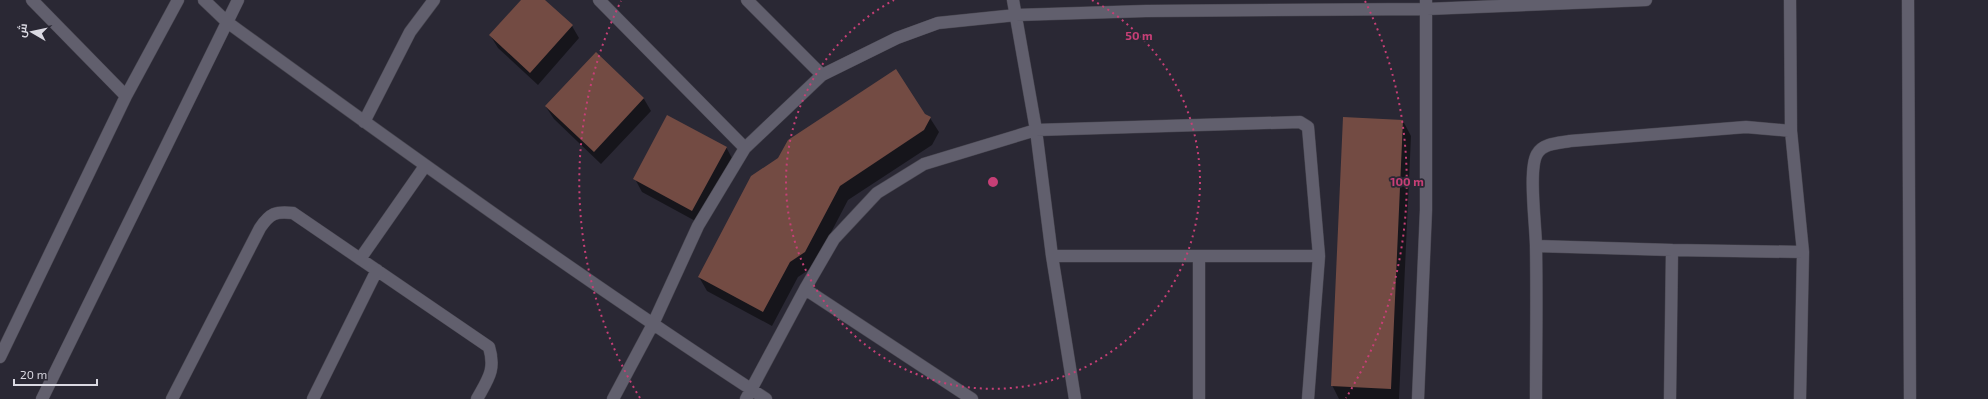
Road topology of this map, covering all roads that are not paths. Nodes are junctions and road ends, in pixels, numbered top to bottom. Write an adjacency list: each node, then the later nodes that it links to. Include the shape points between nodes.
1 (32, 0): 17 (street)
2 (178, 0): 17 (street)
3 (204, 0): 15 (street)
4 (238, 0): 15 (street)
5 (434, 0): 18 (street, via 410,32)
6 (599, 0): 21 (street)
7 (747, 0): 16 (street)
8 (1013, 0): 14 (street)
9 (1646, 0): 13 (street)
10 (1790, 0): 20 (street)
11 (1908, 0): 49 (street)
12 (1206, 5): 13 (street); 14 (street)
13 (1427, 5): 45 (street, via 1426,210)
14 (1016, 15): 16 (street, via 938,23 897,38); 19 (street)
15 (227, 22): 18 (street); 35 (street)
16 (822, 75): 21 (street)
17 (126, 96): 33 (street)
18 (364, 122): 22 (street)
19 (1036, 130): 26 (street); 28 (street, via 1304,124 1308,127); 31 (street, via 924,164 877,193 834,239)
20 (1791, 131): 23 (street, via 1746,127 1550,144 1540,149 1534,163); 25 (street)
21 (745, 148): 32 (street, via 698,226)
22 (425, 166): 29 (street); 32 (street)
23 (1536, 246): 24 (street); 46 (street)
24 (1672, 250): 25 (street); 47 (street)
25 (1804, 252): 48 (street)
26 (1052, 256): 27 (street); 42 (street)
27 (1199, 256): 28 (street); 43 (street)
28 (1319, 256): 44 (street)
29 (360, 259): 30 (street); 36 (street, via 293,213 279,212 267,218)
30 (377, 270): 37 (street); 38 (street, via 489,347 493,360 489,377)
31 (805, 289): 34 (street); 41 (street)
32 (653, 324): 34 (street); 39 (street)
33 (0, 357)
34 (749, 394): 40 (street)
35 (42, 399)
36 (172, 399)
37 (313, 399)
38 (477, 399)
39 (613, 399)
40 (766, 399)
41 (972, 399)
42 (1075, 399)
43 (1199, 399)
44 (1308, 399)
45 (1418, 399)
46 (1536, 399)
47 (1670, 399)
48 (1800, 399)
49 (1910, 399)

